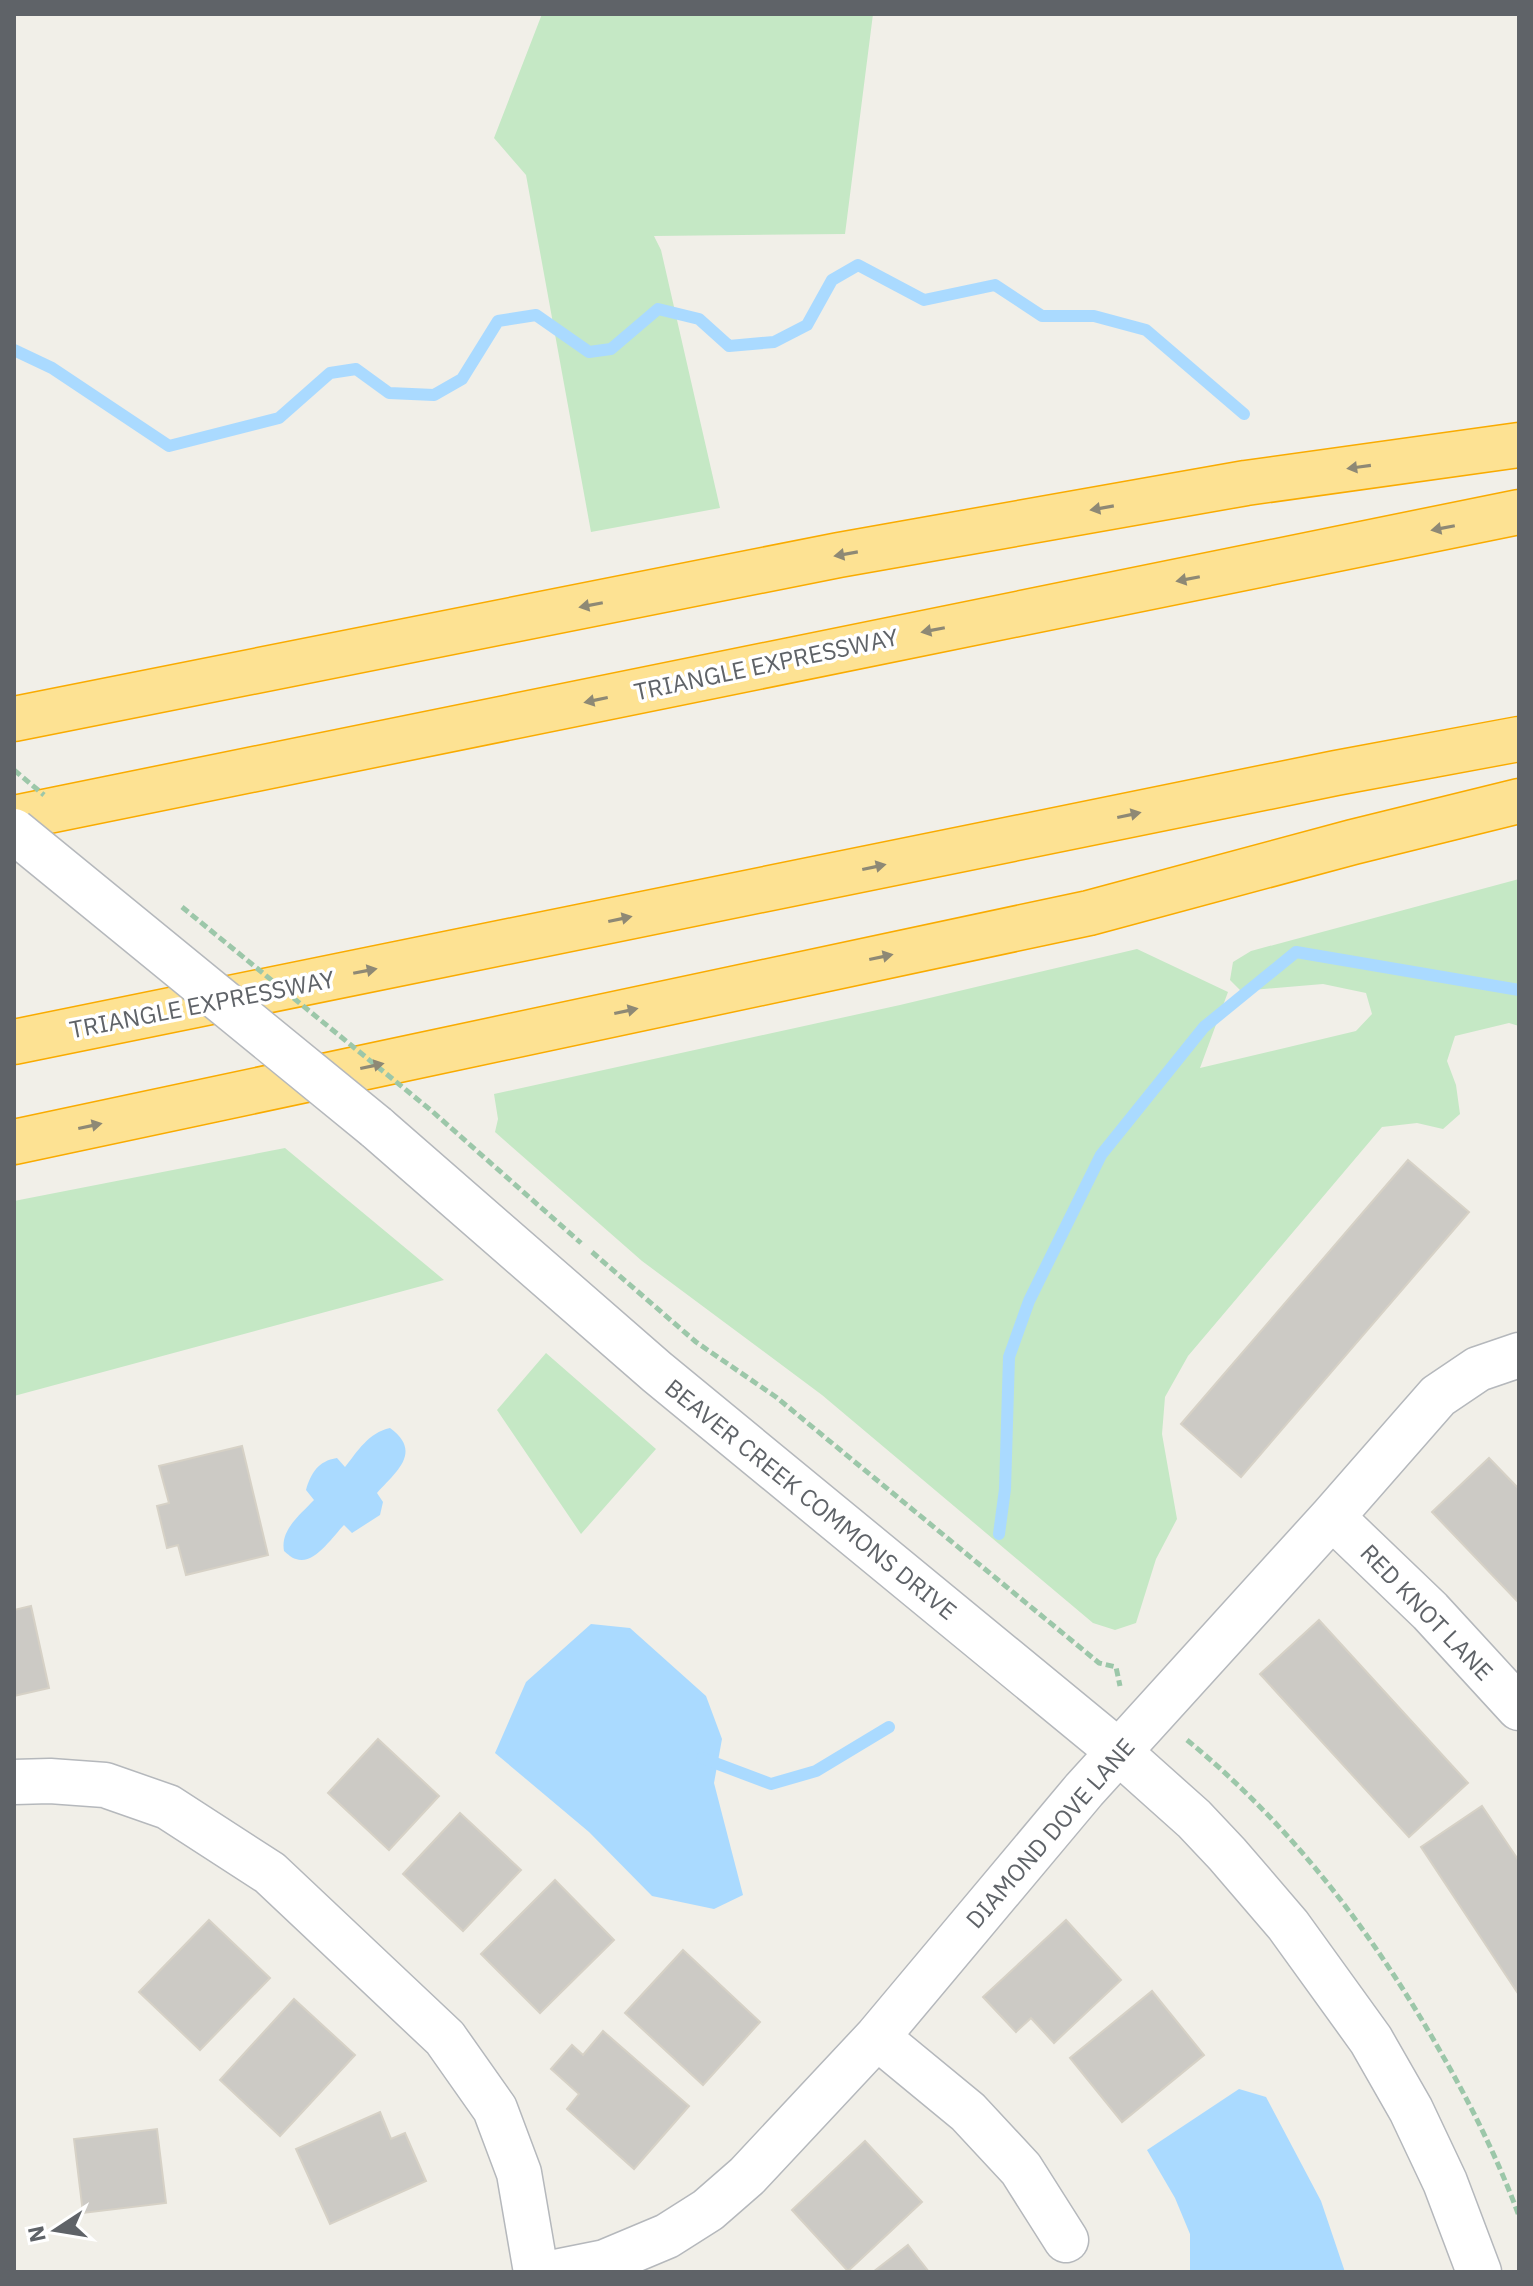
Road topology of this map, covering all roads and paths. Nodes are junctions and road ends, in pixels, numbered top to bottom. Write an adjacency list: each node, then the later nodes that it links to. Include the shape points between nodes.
1 (1519, 445): 3 (highway, one-way to 3, via 1231,486 839,555)
2 (1519, 512): 7 (highway, TRIANGLE EXPRESSWAY, one-way to 7)
3 (14, 719)
4 (1519, 739): 10 (highway, TRIANGLE EXPRESSWAY, one-way to 4)
5 (14, 770): 7 (path, bridge)
6 (1519, 801): 11 (highway, one-way to 6, via 1089,913)
7 (32, 809)
8 (14, 831): 16 (street, BEAVER CREEK COMMONS DRIVE, bridge, via 376,1127 657,1372)
9 (174, 901): 14 (path, bridge, via 433,1112 696,1342 776,1397 1099,1663 1116,1667)
10 (14, 1042)
11 (14, 1142)
12 (1519, 1355): 13 (street, DIAMOND DOVE LANE, via 1478,1369 1438,1396)
13 (1332, 1517): 15 (street, RED KNOT LANE, via 1430,1611); 16 (street, DIAMOND DOVE LANE)
14 (1120, 1686)
15 (1519, 1708)
16 (1119, 1752): 18 (street, DIAMOND DOVE LANE); 22 (street, BEAVER CREEK COMMONS DRIVE, via 1227,1854 1288,1925 1371,2040 1445,2182)
17 (14, 1782): 20 (street, via 105,1785 168,1807 270,1873 445,2038 495,2109 519,2173)
18 (877, 2037): 19 (street, via 968,2112 1021,2169); 21 (street, DIAMOND DOVE LANE, via 747,2176 708,2210 667,2236 605,2262)
19 (1066, 2240)
20 (536, 2272)
21 (555, 2272)
22 (1479, 2272)

